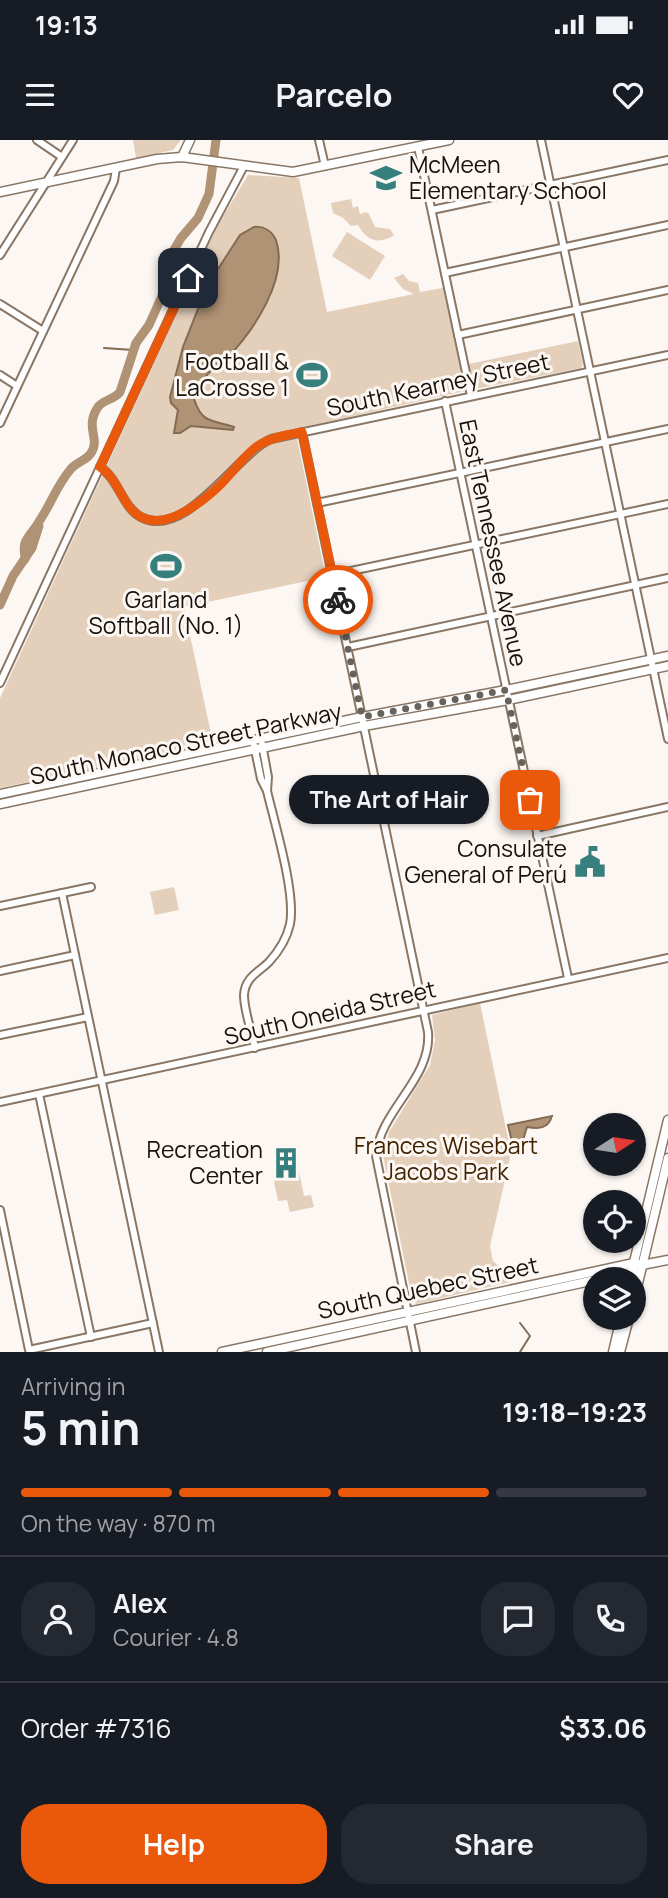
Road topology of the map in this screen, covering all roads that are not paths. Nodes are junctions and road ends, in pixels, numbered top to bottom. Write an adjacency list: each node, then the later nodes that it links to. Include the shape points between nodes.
1 (37, 140): 8 (street)
2 (73, 140): 8 (street)
3 (190, 140): 9 (main road)
4 (319, 140): 12 (street)
5 (449, 140): 7 (main road)
6 (541, 140): 15 (street)
7 (418, 146): 12 (main road); 17 (street, East Tennessee Avenue)
8 (62, 157): 14 (street)
9 (182, 157): 11 (main road); 13 (main road)
10 (668, 160): 15 (street)
11 (240, 165): 12 (main road, via 290,172); 37 (street)
12 (325, 166)
13 (116, 168): 14 (main road); 25 (street)
14 (46, 182): 16 (main road); 20 (street)
15 (551, 185): 17 (street); 19 (street)
16 (0, 192)
17 (432, 210): 21 (street, East Tennessee Avenue)
18 (668, 225): 19 (street)
19 (564, 247): 21 (street); 24 (street)
20 (0, 255)
21 (445, 272): 26 (street, East Tennessee Avenue)
22 (668, 290): 24 (street)
23 (0, 304): 25 (street)
24 (577, 309): 26 (street); 28 (street)
25 (44, 331): 30 (street)
26 (458, 335): 31 (street, East Tennessee Avenue)
27 (668, 355): 28 (street, South Kearney Street)
28 (590, 371): 31 (street, South Kearney Street); 36 (street)
29 (0, 375): 30 (street)
30 (17, 386): 33 (street)
31 (471, 396): 32 (street, South Kearney Street)
32 (445, 401): 35 (street, South Kearney Street); 38 (street, East Tennessee Avenue)
33 (0, 423)
34 (668, 429): 36 (street)
35 (302, 432): 37 (street, South Kearney Street, via 258,445 212,492 167,519 139,516); 39 (street)
36 (605, 443): 38 (street); 41 (street)
37 (100, 467): 51 (street)
38 (461, 473): 39 (street); 42 (street, East Tennessee Avenue)
39 (317, 503): 43 (street)
40 (668, 504): 41 (street)
41 (621, 514): 42 (street); 45 (street)
42 (476, 545): 43 (street); 46 (street, East Tennessee Avenue)
43 (332, 575): 47 (street)
44 (668, 579): 45 (street)
45 (636, 585): 46 (street); 49 (street)
46 (491, 616): 47 (street); 52 (street, East Tennessee Avenue)
47 (348, 647): 53 (street)
48 (668, 656): 49 (main road, South Monaco Street Parkway)
49 (653, 664): 50 (main road, South Monaco Street Parkway); 52 (main road, South Monaco Street Parkway); 54 (street)
50 (668, 666)
51 (0, 683)
52 (507, 695): 53 (main road, South Monaco Street Parkway); 59 (street, East Tennessee Avenue)
53 (363, 722): 55 (main road, South Monaco Street Parkway); 67 (street)
54 (668, 739)
55 (258, 744): 56 (main road, South Monaco Street Parkway); 57 (main road, South Monaco Street Parkway); 70 (street, via 268,774 267,791 291,908 281,947 252,975 245,989)
56 (0, 794)
57 (0, 804)
58 (668, 807): 59 (street)
59 (537, 836): 66 (street, East Tennessee Avenue)
60 (91, 887): 61 (street)
61 (62, 893): 62 (street); 63 (street)
62 (0, 906)
63 (75, 955): 65 (street); 68 (street)
64 (668, 958): 66 (street, South Oneida Street)
65 (0, 971)
66 (568, 978): 67 (street, South Oneida Street)
67 (424, 1010): 70 (street, South Oneida Street); 83 (street, via 429,1036 425,1059 384,1127 377,1151)
68 (88, 1017): 69 (street); 71 (street)
69 (0, 1035)
70 (255, 1048): 71 (street, South Oneida Street)
71 (101, 1080): 72 (street, South Oneida Street); 85 (street)
72 (39, 1094): 73 (street, South Oneida Street); 88 (street)
73 (0, 1102)
74 (668, 1119): 78 (main road)
75 (668, 1158): 79 (main road)
76 (0, 1210): 88 (street, via 29,1350)
77 (668, 1260): 80 (main road, South Quebec Street)
78 (636, 1267)
79 (636, 1267)
80 (645, 1267)
81 (583, 1280): 83 (main road, South Quebec Street)
82 (583, 1283): 84 (main road, South Quebec Street)
83 (408, 1312): 84 (street); 90 (main road, South Quebec Street)
84 (410, 1322): 91 (main road, South Quebec Street); 92 (street)
85 (153, 1323): 88 (street); 89 (street)
86 (618, 1330): 93 (main road)
87 (626, 1330): 94 (main road)
88 (91, 1336)
89 (159, 1352)
90 (222, 1352)
91 (267, 1352)
92 (416, 1352)
93 (613, 1352)
94 (620, 1352)

